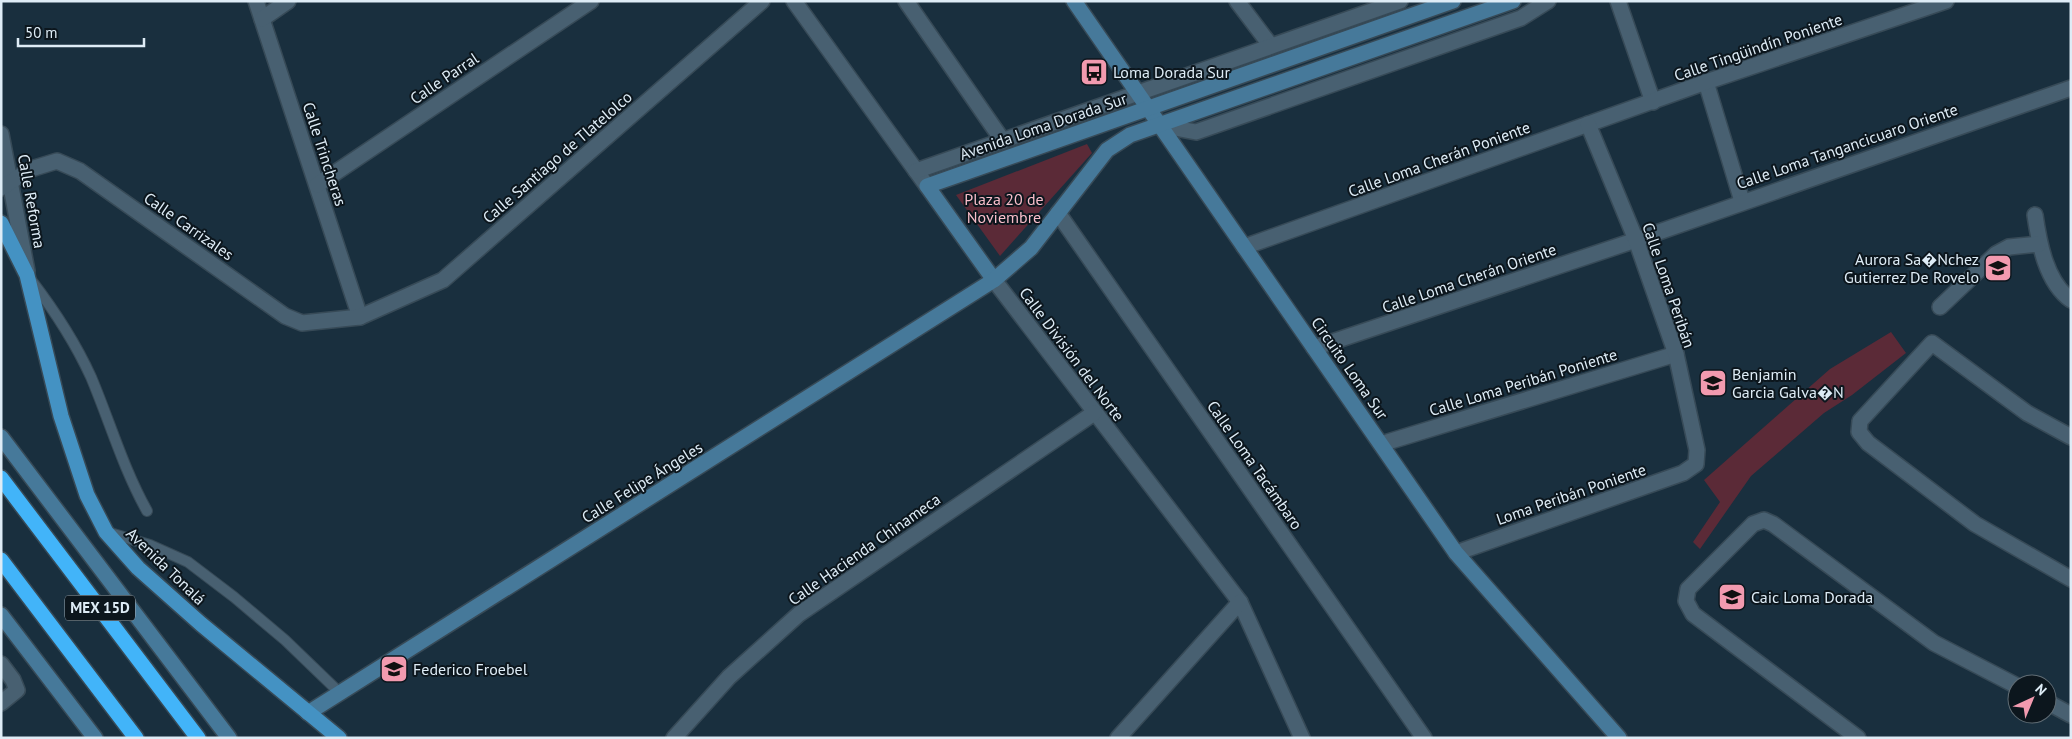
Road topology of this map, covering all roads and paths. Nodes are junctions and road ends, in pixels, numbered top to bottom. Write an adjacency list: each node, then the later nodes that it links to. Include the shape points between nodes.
1 (256, 1): 15 (street, Calle Trincheras)
2 (288, 1): 15 (street)
3 (591, 1): 28 (street, Calle Parral)
4 (762, 1): 41 (street, Calle Santiago de Tlatelolco, via 443,280)
5 (794, 1): 26 (street, Calle División del Norte)
6 (906, 1): 25 (street)
7 (1074, 1): 19 (street, Circuito Loma Sur)
8 (1237, 1): 16 (street)
9 (1453, 1): 21 (street, Avenida Loma Dorada Sur)
10 (1513, 1): 23 (street)
11 (1548, 1): 23 (street, via 1521,18 1196,132)
12 (1618, 1): 20 (street)
13 (1946, 1): 17 (street, Calle Tingüindín Poniente)
14 (1394, 2): 16 (street, Avenida Loma Dorada Sur)
15 (262, 19): 28 (street, Calle Trincheras)
16 (1271, 46): 19 (street, Avenida Loma Dorada Sur)
17 (1706, 82): 20 (street, Calle Tingüindín Poniente); 30 (street)
18 (2071, 88): 30 (street, Calle Loma Tangancicuaro Oriente)
19 (1138, 93): 21 (street, Circuito Loma Sur); 25 (street, Avenida Loma Dorada Sur)
20 (1655, 101): 22 (street, Calle Loma Cherán Poniente)
21 (1148, 108): 23 (street, Circuito Loma Sur); 29 (street, Avenida Loma Dorada Sur)
22 (1588, 124): 34 (street, Calle Loma Peribán); 36 (street, Calle Loma Cherán Poniente)
23 (1159, 125): 31 (street, via 1130,134 1107,150); 36 (street, Circuito Loma Sur)
24 (1, 134): 27 (street, Calle Reforma)
25 (1003, 141): 26 (street, Avenida Loma Dorada Sur)
26 (916, 171): 29 (street, Calle División del Norte)
27 (7, 184): 37 (street, Calle Reforma); 41 (street, Calle Carrizales, via 31,169 57,162 65,164 80,171 284,316 302,323)
28 (317, 185): 41 (street, Calle Trincheras)
29 (926, 186): 38 (street, Calle División del Norte)
30 (1742, 201): 34 (street, Calle Loma Tangancicuaro Oriente)
31 (1058, 213): 38 (street, via 1031,248); 64 (street, Calle Loma Tacámbaro)
32 (2035, 215): 35 (street)
33 (1, 223): 37 (main road, Avenida Tonalá)
34 (1636, 240): 42 (street, Calle Loma Cherán Oriente); 43 (street, Calle Loma Peribán)
35 (2039, 244): 39 (street, via 2056,284); 40 (street, via 2009,247 1996,254)
36 (1244, 247): 42 (street, Circuito Loma Sur)
37 (27, 275): 50 (lane, via 48,301 79,353 121,459); 51 (main road, Avenida Tonalá, via 61,416 87,495)
38 (994, 280): 44 (street, Calle División del Norte); 59 (street, Calle Felipe Ángeles)
39 (2071, 300)
40 (1940, 307)
41 (360, 317)
42 (1314, 348): 47 (street, Circuito Loma Sur)
43 (1676, 354): 47 (street, Calle Loma Peribán Poniente); 48 (street, Calle Loma Peribán, via 1697,450)
44 (1094, 413): 55 (street, Calle División del Norte); 71 (street, Calle Hacienda Chinameca, via 799,614 729,677)
45 (1, 437): 69 (street)
46 (2071, 437): 54 (street, via 2027,413 1932,343 1860,421 1859,432 1868,443 1975,524)
47 (1381, 444): 52 (street, Circuito Loma Sur)
48 (1696, 464): 52 (street, Loma Peribán Poniente, via 1683,473)
49 (1, 478): 68 (highway, MEX 15D)
50 (147, 511)
51 (106, 532): 59 (lane, via 150,545 188,562 234,596); 62 (main road, Avenida Tonalá, via 138,568 200,624)
52 (1456, 553): 65 (street, Circuito Loma Sur)
53 (1, 560): 67 (highway, MEX 15D)
54 (2071, 579)
55 (1240, 602): 72 (street); 73 (street, Calle División del Norte)
56 (1, 615): 66 (street)
57 (1, 664): 60 (street, via 17,690)
58 (2007, 681): 74 (street, via 1934,642 1773,524 1764,520 1753,524 1688,589 1686,601 1693,614)
59 (340, 693): 62 (street, Calle Felipe Ángeles)
60 (1, 704)
61 (2057, 707): 63 (street)
62 (308, 713): 70 (main road, Avenida Tonalá)
63 (2071, 715)
64 (1418, 736)
65 (1616, 737)
66 (95, 738)
67 (136, 738)
68 (198, 738)
69 (229, 738)
70 (338, 738)
71 (674, 738)
72 (1118, 738)
73 (1302, 738)
74 (1858, 738)

